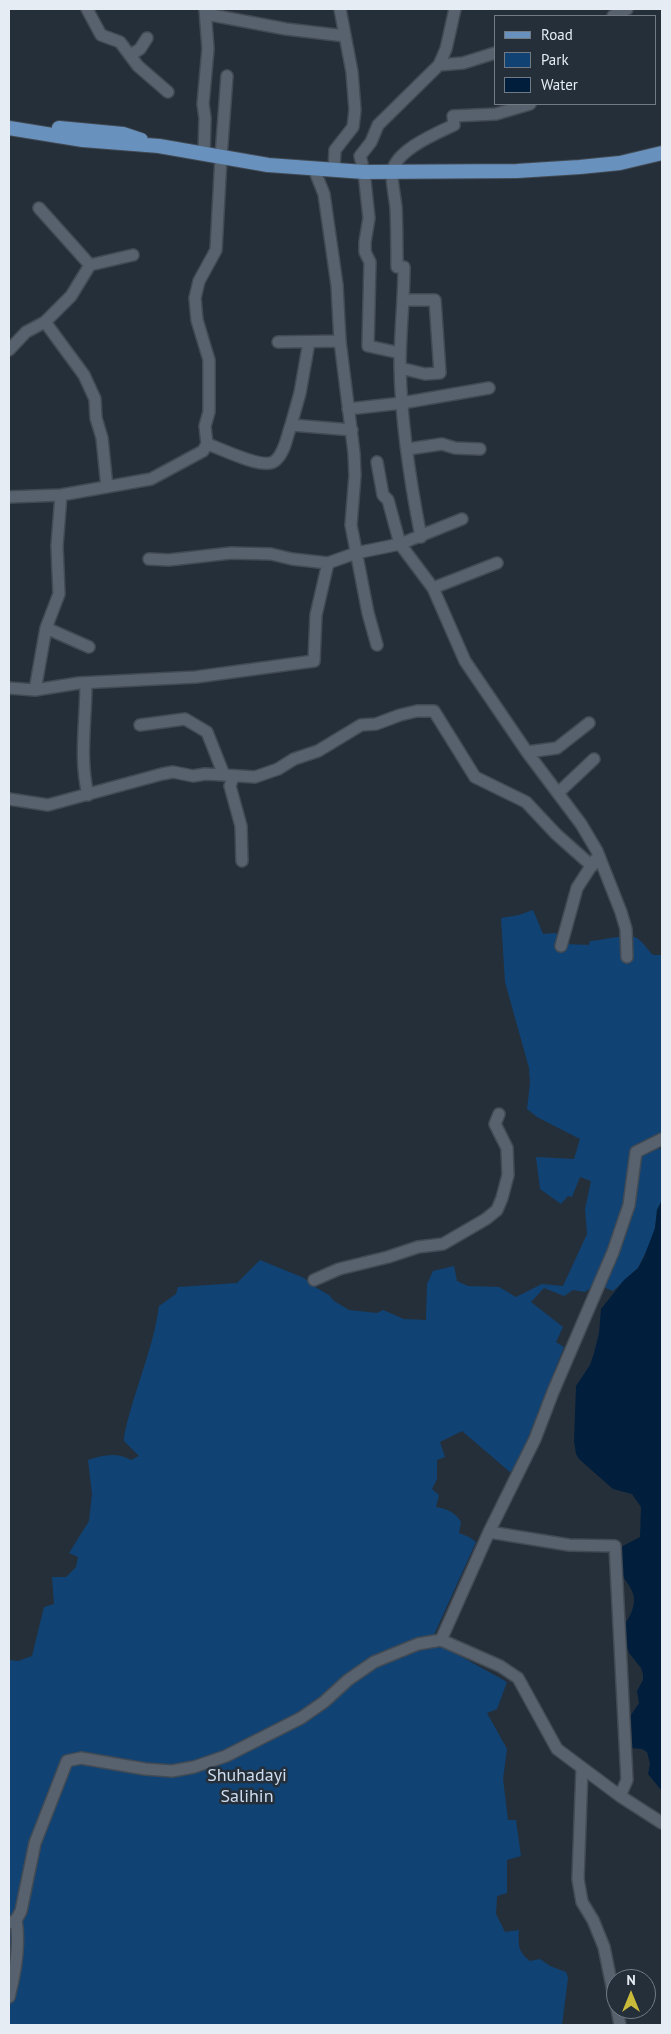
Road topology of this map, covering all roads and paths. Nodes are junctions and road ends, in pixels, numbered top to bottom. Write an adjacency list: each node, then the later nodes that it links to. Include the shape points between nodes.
1 (87, 9): 10 (street, via 101,34 120,42)
2 (340, 9): 7 (street)
3 (455, 9): 11 (street)
4 (627, 9): 6 (street)
5 (206, 11): 7 (street, via 286,29); 19 (street, via 208,49 203,104)
6 (615, 15)
7 (345, 36): 22 (street, via 355,110 353,127 335,150)
8 (147, 38): 10 (street, via 140,49)
9 (493, 54): 11 (street, via 463,64)
10 (130, 55): 13 (street)
11 (439, 65): 23 (street, via 378,125 372,142 360,156)
12 (228, 76): 20 (street)
13 (168, 92)
14 (527, 105): 24 (street, via 496,114 453,116 454,125 409,150)
15 (9, 120): 17 (main road, via 123,134)
16 (9, 128): 17 (main road, via 82,140)
17 (159, 146): 19 (main road)
18 (662, 153): 24 (main road, via 620,163 580,167)
19 (204, 154): 20 (main road)
20 (221, 157): 21 (main road, via 268,166); 41 (street, via 216,250 199,281 195,298 197,320 209,360)
21 (314, 169): 22 (main road); 30 (street, via 324,194 337,285)
22 (334, 170): 23 (main road)
23 (364, 172): 24 (main road); 34 (street, via 369,218 365,242 370,262 368,346)
24 (392, 172): 28 (street, via 397,267 404,267)
25 (39, 208): 27 (street)
26 (133, 255): 27 (street)
27 (90, 265): 29 (street, via 71,296)
28 (404, 300): 34 (street); 35 (street, via 435,300 440,373 425,374)
29 (45, 322): 33 (street, via 26,332); 45 (street, via 84,375 95,399)
30 (340, 341): 32 (street); 38 (street)
31 (278, 342): 32 (street)
32 (309, 342): 39 (street)
33 (9, 350)
34 (400, 353): 35 (street)
35 (400, 368): 37 (street)
36 (489, 388): 37 (street)
37 (402, 403): 38 (street); 43 (street)
38 (348, 409): 40 (street)
39 (292, 425): 40 (street); 41 (street, via 281,454 275,462 268,464 243,459)
40 (352, 430): 51 (street, via 355,475 351,525)
41 (207, 444): 45 (street, via 203,451 151,479)
42 (480, 448): 43 (street, via 455,448 442,444)
43 (408, 449): 49 (street)
44 (377, 462): 50 (street, via 383,495 388,500)
45 (107, 487): 46 (street)
46 (61, 495): 47 (street); 56 (street, via 56,546 59,594)
47 (9, 497)
48 (462, 519): 49 (street)
49 (421, 537): 50 (street)
50 (400, 544): 51 (street); 55 (street)
51 (356, 553): 53 (street); 57 (street)
52 (149, 559): 53 (street, via 231,553 271,554)
53 (328, 563): 59 (street, via 316,615 314,661 196,676)
54 (497, 563): 55 (street)
55 (433, 588): 64 (street, via 465,661)
56 (46, 628): 58 (street); 61 (street)
57 (378, 645)
58 (89, 647)
59 (86, 683): 61 (street); 68 (street, via 82,734)
60 (9, 688): 61 (street)
61 (35, 690)
62 (589, 723): 64 (street, via 557,748)
63 (140, 725): 66 (street, via 185,719 207,732)
64 (527, 752): 67 (street)
65 (594, 759): 67 (street)
66 (228, 776): 68 (street, via 193,776 173,772); 71 (street, via 241,826); 72 (street, via 255,776 278,769 294,759 318,751 361,725 376,724 417,711 434,711 475,777 526,802)
67 (558, 793): 70 (street)
68 (88, 795): 69 (street, via 48,805)
69 (9, 799)
70 (598, 854): 72 (street); 74 (street, via 626,929)
71 (242, 861)
72 (592, 866): 73 (street, via 577,888)
73 (561, 946)
74 (627, 957)
75 (498, 1114): 77 (street, via 495,1124 507,1148 508,1175 497,1210 443,1244 418,1247)
76 (662, 1139): 78 (street, via 636,1152 629,1205 613,1252 535,1439)
77 (314, 1280)
78 (489, 1532): 79 (street); 81 (street, via 569,1545 615,1546 627,1780)
79 (441, 1640): 80 (street, via 500,1666 518,1678 557,1749); 83 (street, via 418,1644 374,1662 301,1718 226,1756 194,1767 172,1771 81,1758 67,1761 35,1843 21,1911)
80 (582, 1768): 81 (street); 84 (street, via 578,1879 582,1902 594,1920)
81 (620, 1796): 82 (street)
82 (662, 1823)
83 (12, 1922): 85 (street, via 18,1932)
84 (608, 1969)
85 (9, 1997)

